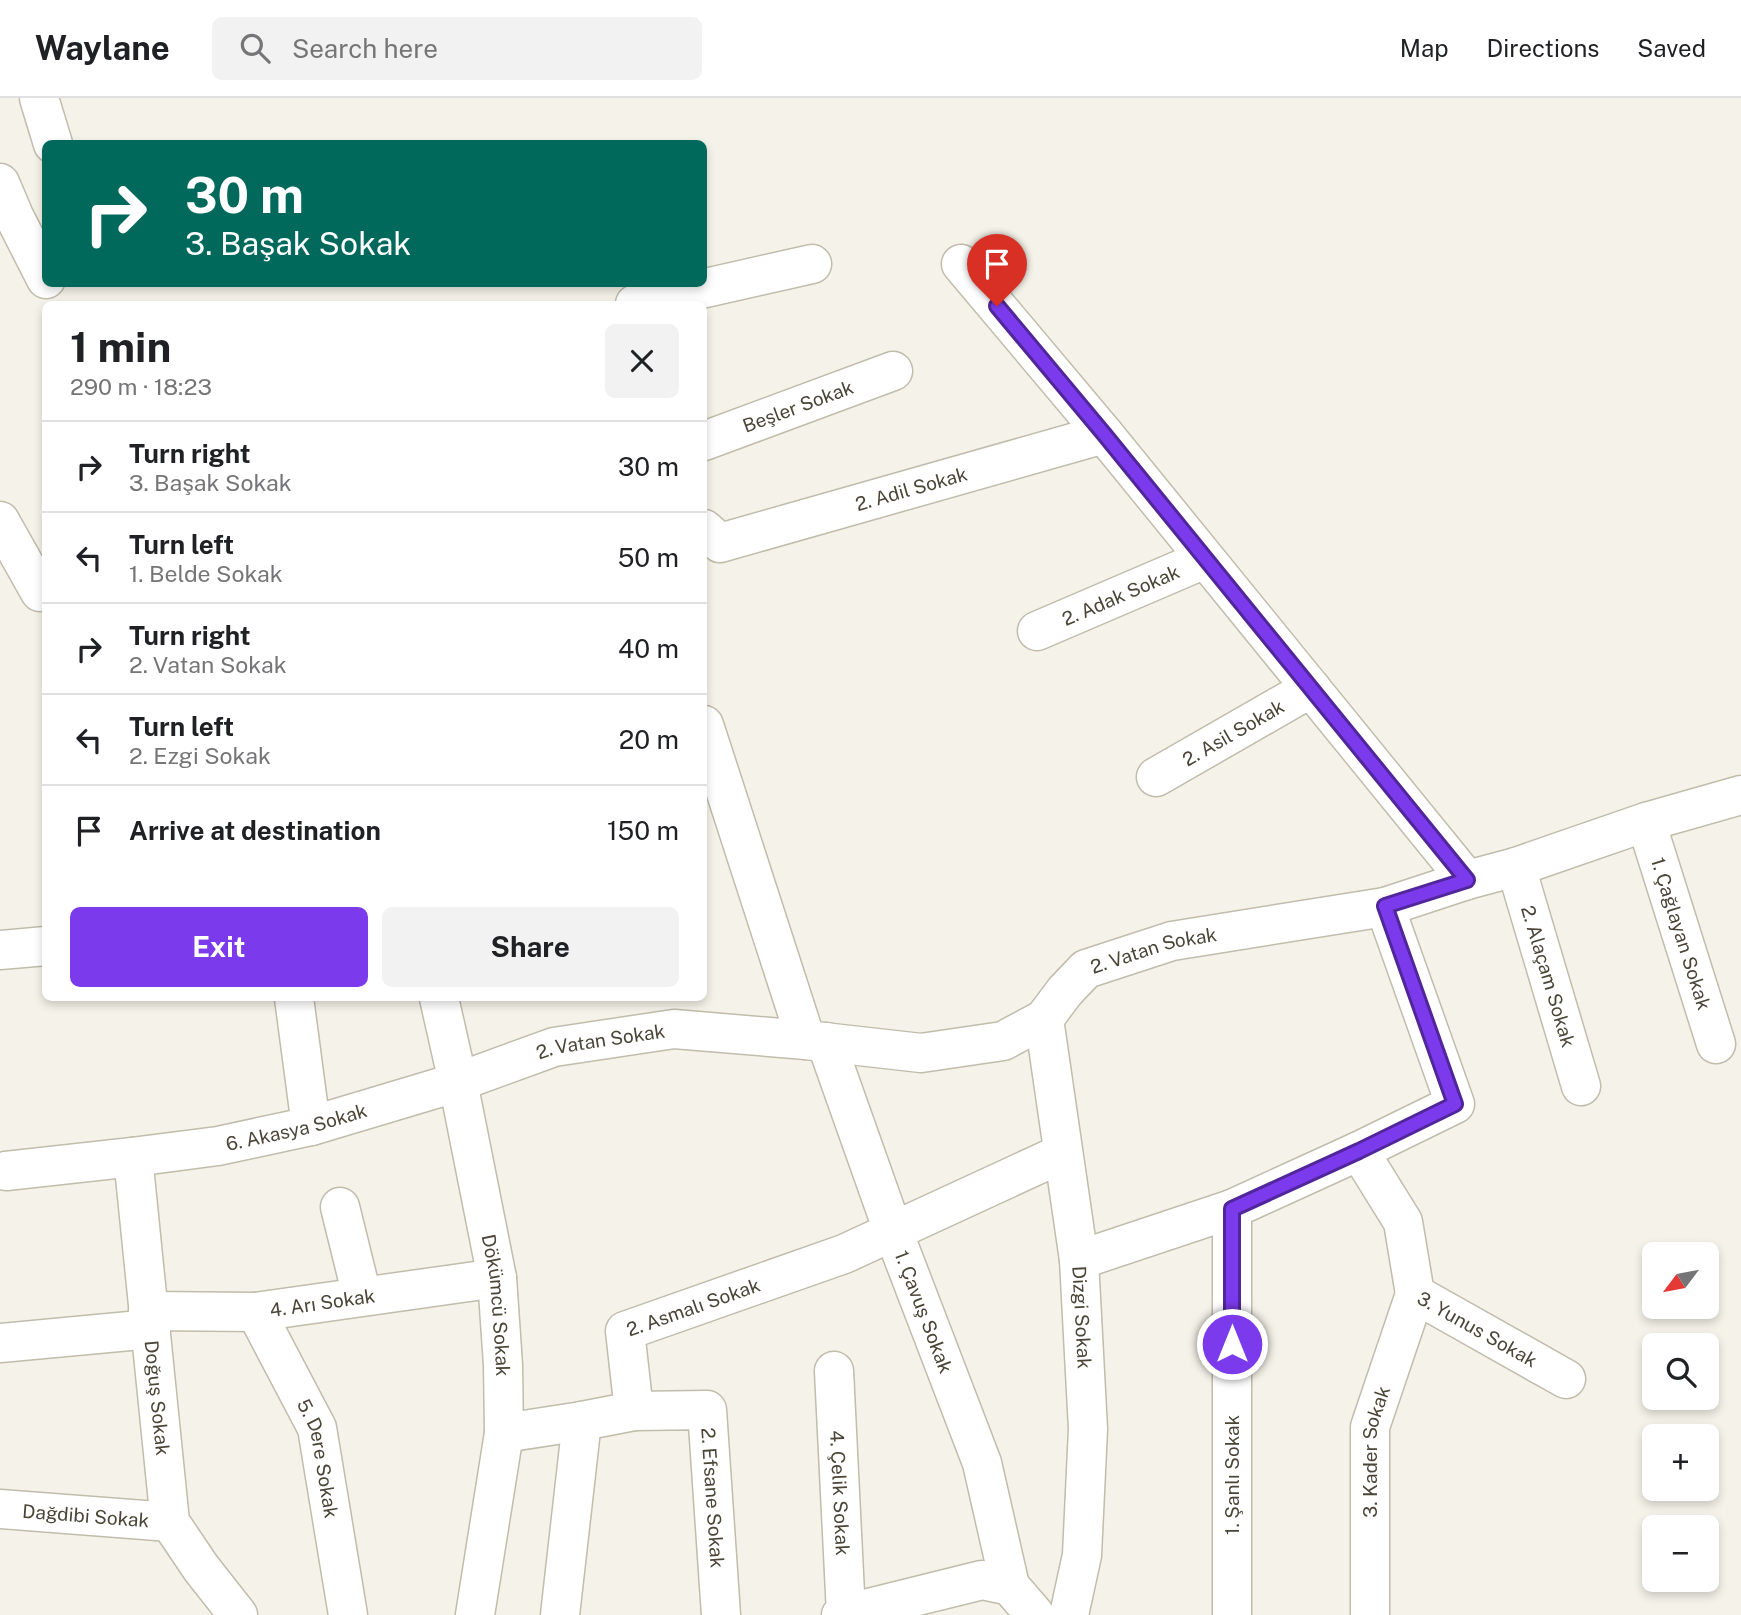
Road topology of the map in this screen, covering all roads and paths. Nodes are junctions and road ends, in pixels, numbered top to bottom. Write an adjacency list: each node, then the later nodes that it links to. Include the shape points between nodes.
1 (38, 98): 2 (street)
2 (52, 140)
3 (7, 199): 6 (street)
4 (812, 264): 7 (street)
5 (961, 264): 9 (street)
6 (42, 271)
7 (648, 301)
8 (893, 371): 10 (street, Beşler Sokak)
9 (1104, 434): 12 (street, 2. Adil Sokak); 13 (street)
10 (707, 441)
11 (0, 521): 15 (street)
12 (712, 536)
13 (1205, 559): 17 (street, 2. Adak Sokak); 18 (street)
14 (0, 575): 16 (street)
15 (42, 592)
16 (42, 594)
17 (1037, 631)
18 (1311, 688): 20 (street, 2. Asil Sokak); 24 (street)
19 (707, 733): 31 (street, 1. Çavuş Sokak)
20 (1156, 777)
21 (1741, 795): 22 (street, 2. Vatan Sokak)
22 (1646, 822): 23 (street, 2. Vatan Sokak); 32 (street, 1. Çağlayan Sokak)
23 (1516, 867): 24 (street, 2. Vatan Sokak); 34 (street, 2. Alaçam Sokak)
24 (1467, 880): 25 (street, 2. Vatan Sokak)
25 (1385, 906): 30 (street, 2. Vatan Sokak, via 1172,941 1086,969); 36 (street, via 1455,1104)
26 (42, 946): 27 (street)
27 (0, 950)
28 (294, 1001): 35 (street)
29 (440, 1001): 33 (street, Dökümcü Sokak)
30 (1044, 1019): 31 (street, 2. Vatan Sokak, via 1003,1041 921,1052); 37 (street, Dizgi Sokak)
31 (816, 1041): 33 (street, 2. Vatan Sokak, via 674,1029 554,1047); 42 (street, 1. Çavuş Sokak)
32 (1716, 1044)
33 (458, 1082): 35 (street, 6. Akasya Sokak); 44 (street, Dökümcü Sokak)
34 (1581, 1086)
35 (311, 1126): 38 (street, 6. Akasya Sokak, via 218,1146)
36 (1359, 1151): 41 (street); 45 (street, 3. Yunus Sokak, via 1403,1222)
37 (1063, 1153): 42 (street, 2. Asmalı Sokak); 43 (street, Dizgi Sokak)
38 (133, 1157): 39 (street, 6. Akasya Sokak); 48 (street, Doğuş Sokak)
39 (6, 1171)
40 (340, 1208): 46 (street)
41 (1232, 1209): 43 (street); 66 (street, 1. Şanlı Sokak)
42 (893, 1231): 52 (street, 2. Asmalı Sokak, via 845,1254 625,1331); 57 (street, 1. Çavuş Sokak, via 982,1463)
43 (1079, 1260): 65 (street, Dizgi Sokak, via 1088,1429 1082,1555)
44 (496, 1278): 46 (street, 4. Arı Sokak); 54 (street, Dökümcü Sokak)
45 (1415, 1294): 51 (street, 3. Yunus Sokak); 67 (street, 3. Kader Sokak, via 1370,1427)
46 (362, 1296): 47 (street, 4. Arı Sokak)
47 (256, 1311): 48 (street, 4. Arı Sokak); 59 (street, 5. Dere Sokak, via 317,1428)
48 (150, 1320): 49 (street, 4. Arı Sokak); 56 (street, Doğuş Sokak)
49 (0, 1343)
50 (834, 1371): 63 (street, 4. Çelik Sokak)
51 (1566, 1379)
52 (634, 1411): 53 (street); 62 (street, 2. Efsane Sokak, via 707,1410)
53 (582, 1421): 54 (street); 61 (street)
54 (504, 1433): 60 (street, Dökümcü Sokak)
55 (0, 1509): 56 (street, Dağdibi Sokak)
56 (170, 1522): 58 (street, Doğuş Sokak)
57 (1010, 1586): 63 (street, via 982,1580); 64 (street)
58 (238, 1615)
59 (348, 1615)
60 (475, 1615)
61 (559, 1615)
62 (721, 1615)
63 (843, 1615)
64 (1035, 1615)
65 (1069, 1615)
66 (1232, 1615)
67 (1370, 1615)

